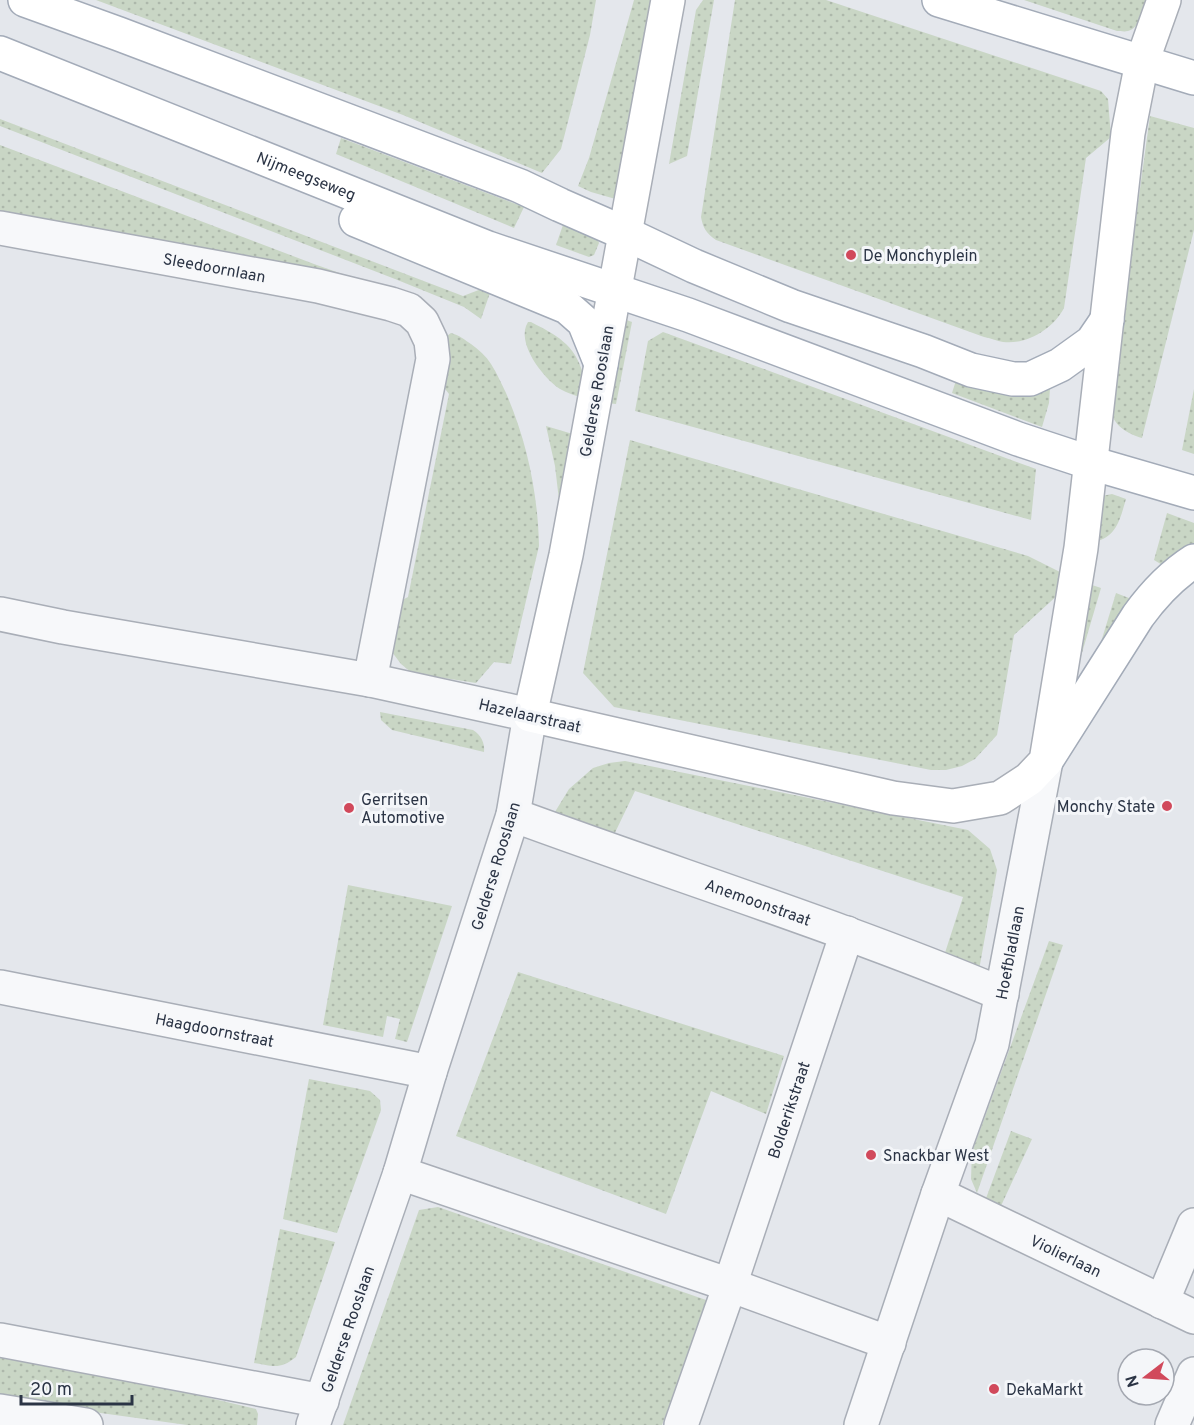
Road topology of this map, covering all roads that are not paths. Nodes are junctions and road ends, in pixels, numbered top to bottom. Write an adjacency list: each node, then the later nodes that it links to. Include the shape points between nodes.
1 (25, 0): 10 (main road, via 520,186)
2 (668, 0): 10 (main road)
3 (939, 0): 6 (main road)
4 (1164, 0): 6 (main road)
5 (0, 53): 8 (main road, Nijmeegseweg)
6 (1142, 62): 7 (main road); 12 (main road, via 1128,133)
7 (1194, 78)
8 (126, 103): 11 (main road, Nijmeegseweg, via 488,248); 13 (main road, via 149,134 567,307 584,322)
9 (0, 228): 18 (street, Sleedoornlaan, via 318,286 410,310 422,322 431,341 433,360)
10 (624, 232): 11 (main road); 12 (main road, via 791,306 971,370 1013,379 1030,379 1060,365 1092,342)
11 (614, 291): 13 (main road, Gelderse Rooslaan); 14 (main road)
12 (1107, 320): 14 (main road)
13 (601, 364): 19 (main road, Gelderse Rooslaan, via 566,555)
14 (1091, 463): 15 (main road); 20 (main road, Hoefbladlaan)
15 (1194, 494)
16 (1194, 561): 20 (main road, Hazelaarstraat, via 1152,596)
17 (0, 615): 18 (street, Hazelaarstraat)
18 (370, 680): 19 (street, Hazelaarstraat)
19 (530, 715): 20 (main road, Hazelaarstraat, via 893,798 953,806 1000,798 1029,779); 21 (street, Gelderse Rooslaan)
20 (1046, 761): 24 (street, Hoefbladlaan)
21 (513, 815): 22 (street, Anemoonstraat); 25 (street, Gelderse Rooslaan)
22 (847, 933): 24 (street, Anemoonstraat); 29 (street, Bolderikstraat)
23 (0, 987): 25 (street, Haagdoornstraat)
24 (1002, 994): 27 (street, Hoefbladlaan, via 992,1044)
25 (430, 1072): 26 (street, Gelderse Rooslaan)
26 (400, 1173): 29 (street); 36 (street, Gelderse Rooslaan)
27 (938, 1194): 30 (street, Violierlaan); 33 (street, Hoefbladlaan)
28 (1194, 1225): 30 (street)
29 (730, 1286): 33 (street); 38 (street, Bolderikstraat)
30 (1162, 1302): 31 (street, Violierlaan)
31 (1194, 1317)
32 (0, 1340): 36 (street)
33 (889, 1343): 39 (street, Hoefbladlaan)
34 (1194, 1374): 40 (street)
35 (0, 1412): 37 (street)
36 (317, 1413)
37 (86, 1425)
38 (681, 1425)
39 (861, 1425)
40 (1172, 1425)

